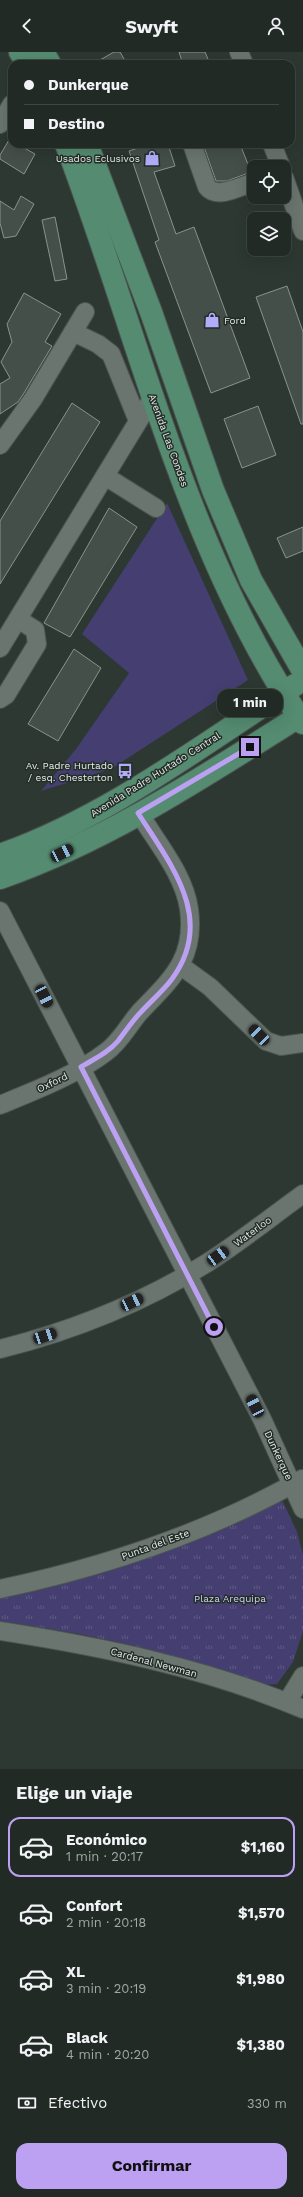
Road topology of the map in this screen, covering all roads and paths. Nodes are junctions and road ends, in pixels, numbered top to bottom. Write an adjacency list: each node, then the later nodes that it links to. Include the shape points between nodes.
1 (20, 52): 2 (main road)
2 (40, 60)
3 (8, 111): 4 (street)
4 (0, 124)
5 (67, 148): 15 (main road, Avenida Las Condes)
6 (89, 148): 22 (main road, via 151,312 213,490 251,580)
7 (193, 148): 10 (street, via 206,187 212,192 218,193)
8 (273, 148): 9 (street)
9 (278, 160)
10 (247, 184)
11 (291, 197): 12 (street)
12 (303, 231)
13 (85, 312): 14 (street)
14 (73, 332): 16 (street, via 98,344 111,354); 17 (street, via 33,399)
15 (153, 397): 16 (street); 24 (main road, Avenida Las Condes, via 177,466 219,568 268,666)
16 (138, 421): 18 (street)
17 (0, 445)
18 (105, 476): 19 (street); 20 (street)
19 (156, 508)
20 (18, 619): 21 (street); 25 (street, via 35,630 37,644 6,695)
21 (0, 648)
22 (303, 671)
23 (303, 680): 24 (main road, Avenida Padre Hurtado Central)
24 (284, 692): 26 (main road, Avenida Las Condes); 28 (main road, Avenida Padre Hurtado Central, via 178,763 117,800 61,829)
25 (0, 699)
26 (302, 718): 27 (main road)
27 (138, 813): 29 (main road, via 62,853); 31 (street, Oxford, via 177,875 185,894 190,923 188,949)
28 (0, 855)
29 (0, 878)
30 (0, 911): 33 (street, Dunkerque)
31 (181, 966): 32 (street, via 216,992 266,1040 281,1046); 33 (street, Oxford, via 167,986 112,1047)
32 (303, 1043)
33 (81, 1067): 34 (street, Oxford); 36 (street, Dunkerque)
34 (0, 1105)
35 (303, 1194): 36 (street, Waterloo, via 218,1256)
36 (187, 1274): 37 (street, Waterloo, via 87,1321); 38 (street, Dunkerque)
37 (0, 1349)
38 (298, 1481): 39 (street, Dunkerque); 40 (street, Punta del Este, via 232,1514 172,1539 76,1571)
39 (303, 1509)
40 (0, 1590)
41 (0, 1631): 43 (street, Cardenal Newman, via 91,1646 168,1663)
42 (303, 1676): 43 (street)
43 (295, 1706)

